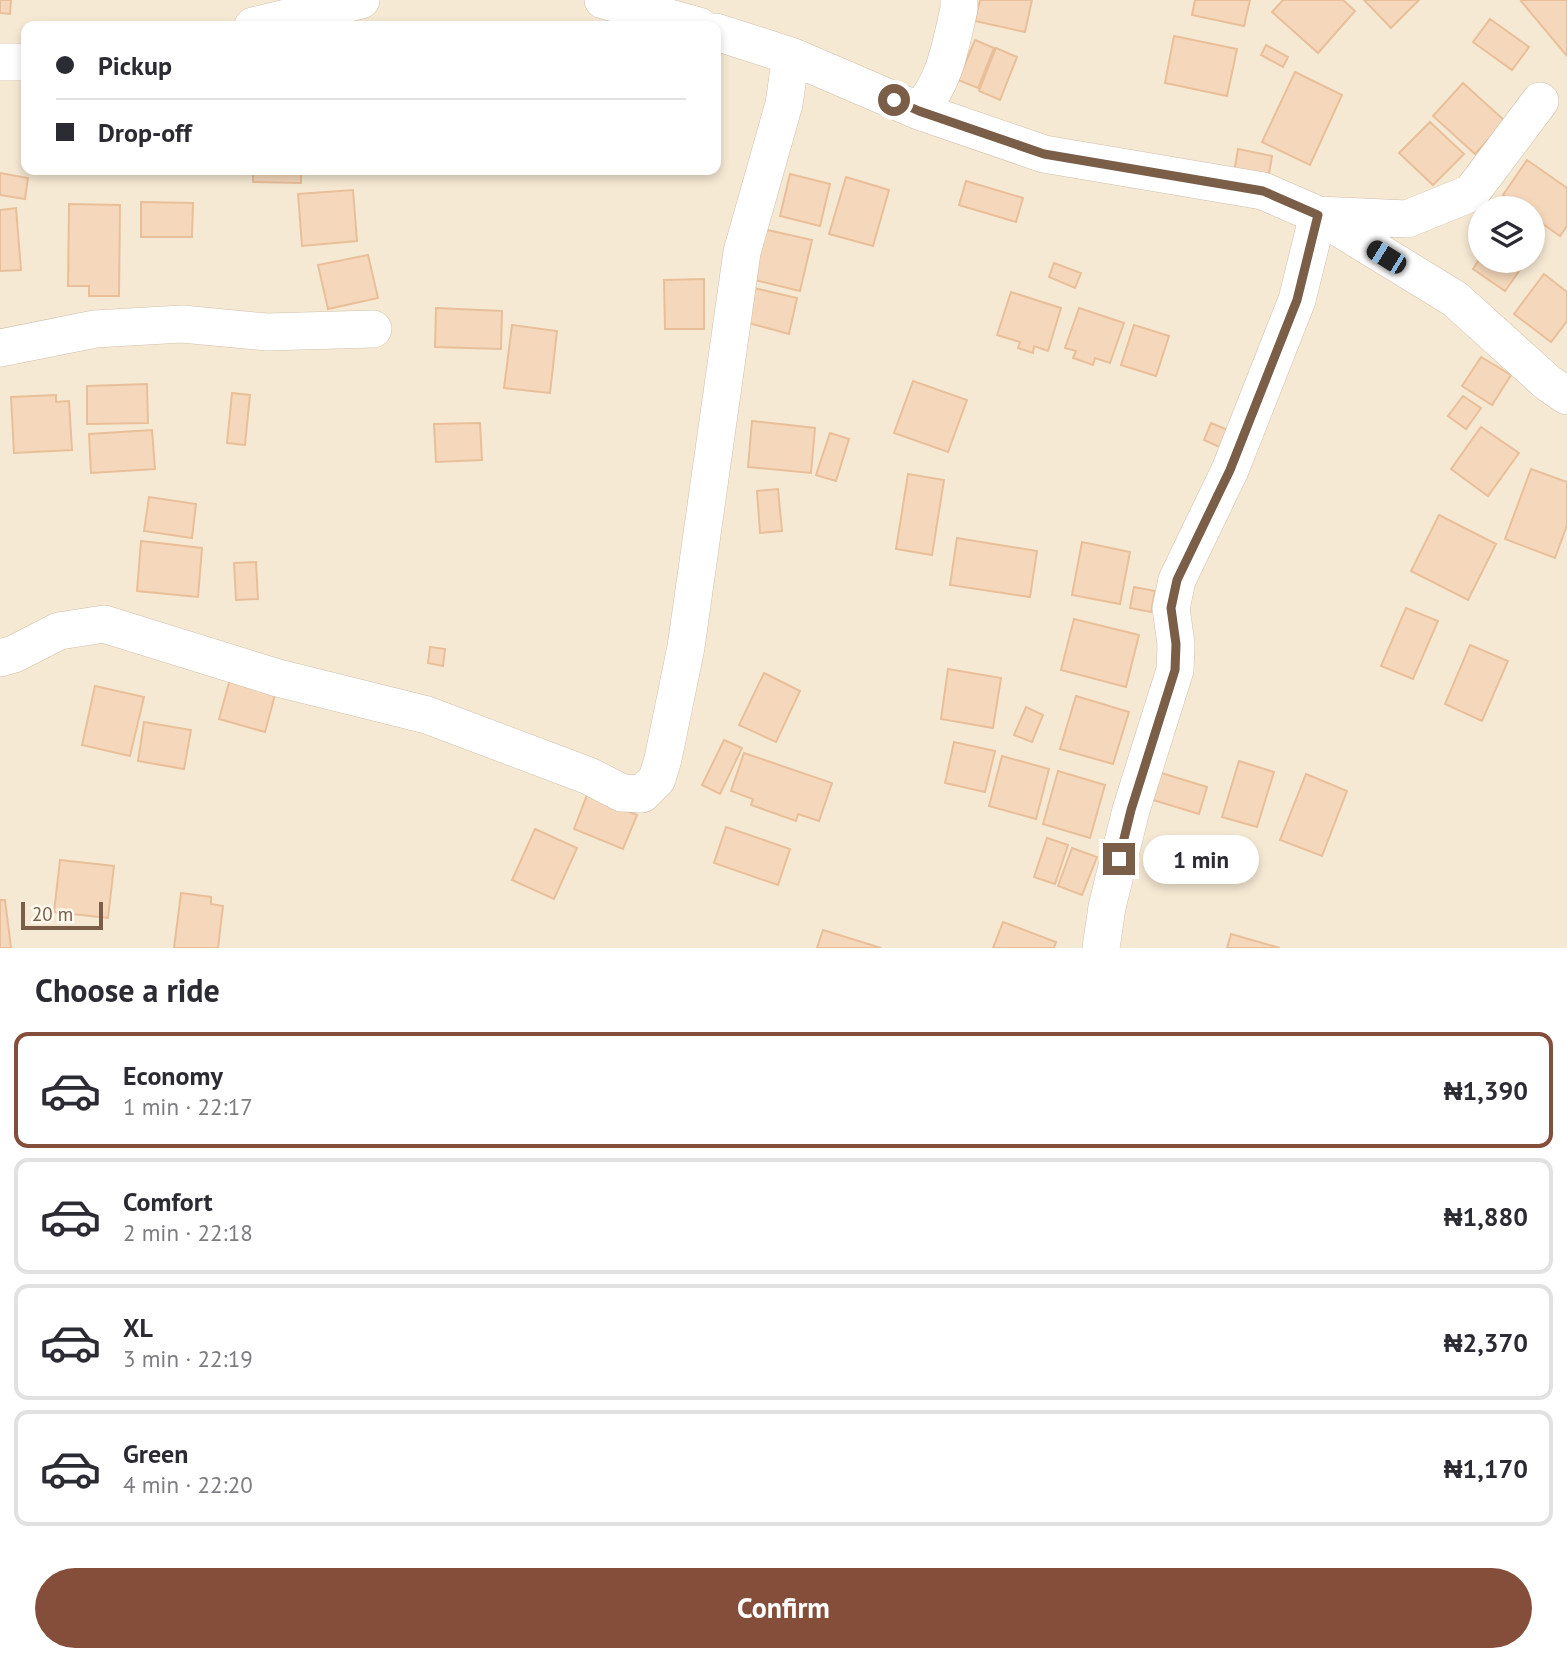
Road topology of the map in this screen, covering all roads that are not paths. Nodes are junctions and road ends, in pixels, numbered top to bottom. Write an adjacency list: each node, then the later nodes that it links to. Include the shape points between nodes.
1 (361, 0): 4 (street)
2 (603, 0): 5 (street)
3 (959, 0): 11 (street, via 944,73)
4 (274, 21)
5 (681, 21)
6 (721, 34): 7 (street)
7 (791, 56): 11 (street); 16 (street, via 784,104 742,252 684,660 657,779 642,794 622,793 589,776 427,715 278,678 104,624 59,631)
8 (0, 62): 9 (street)
9 (21, 62)
10 (1540, 102): 12 (street, via 1471,193 1408,219)
11 (919, 111): 12 (street, via 1044,154 1263,191)
12 (1318, 215): 15 (street, via 1455,299); 17 (street, via 1297,300 1230,470 1177,580 1171,608 1175,670 1131,810)
13 (373, 329): 14 (street, via 267,332 182,324 95,329)
14 (0, 348)
15 (1567, 396)
16 (0, 658)
17 (1101, 948)

